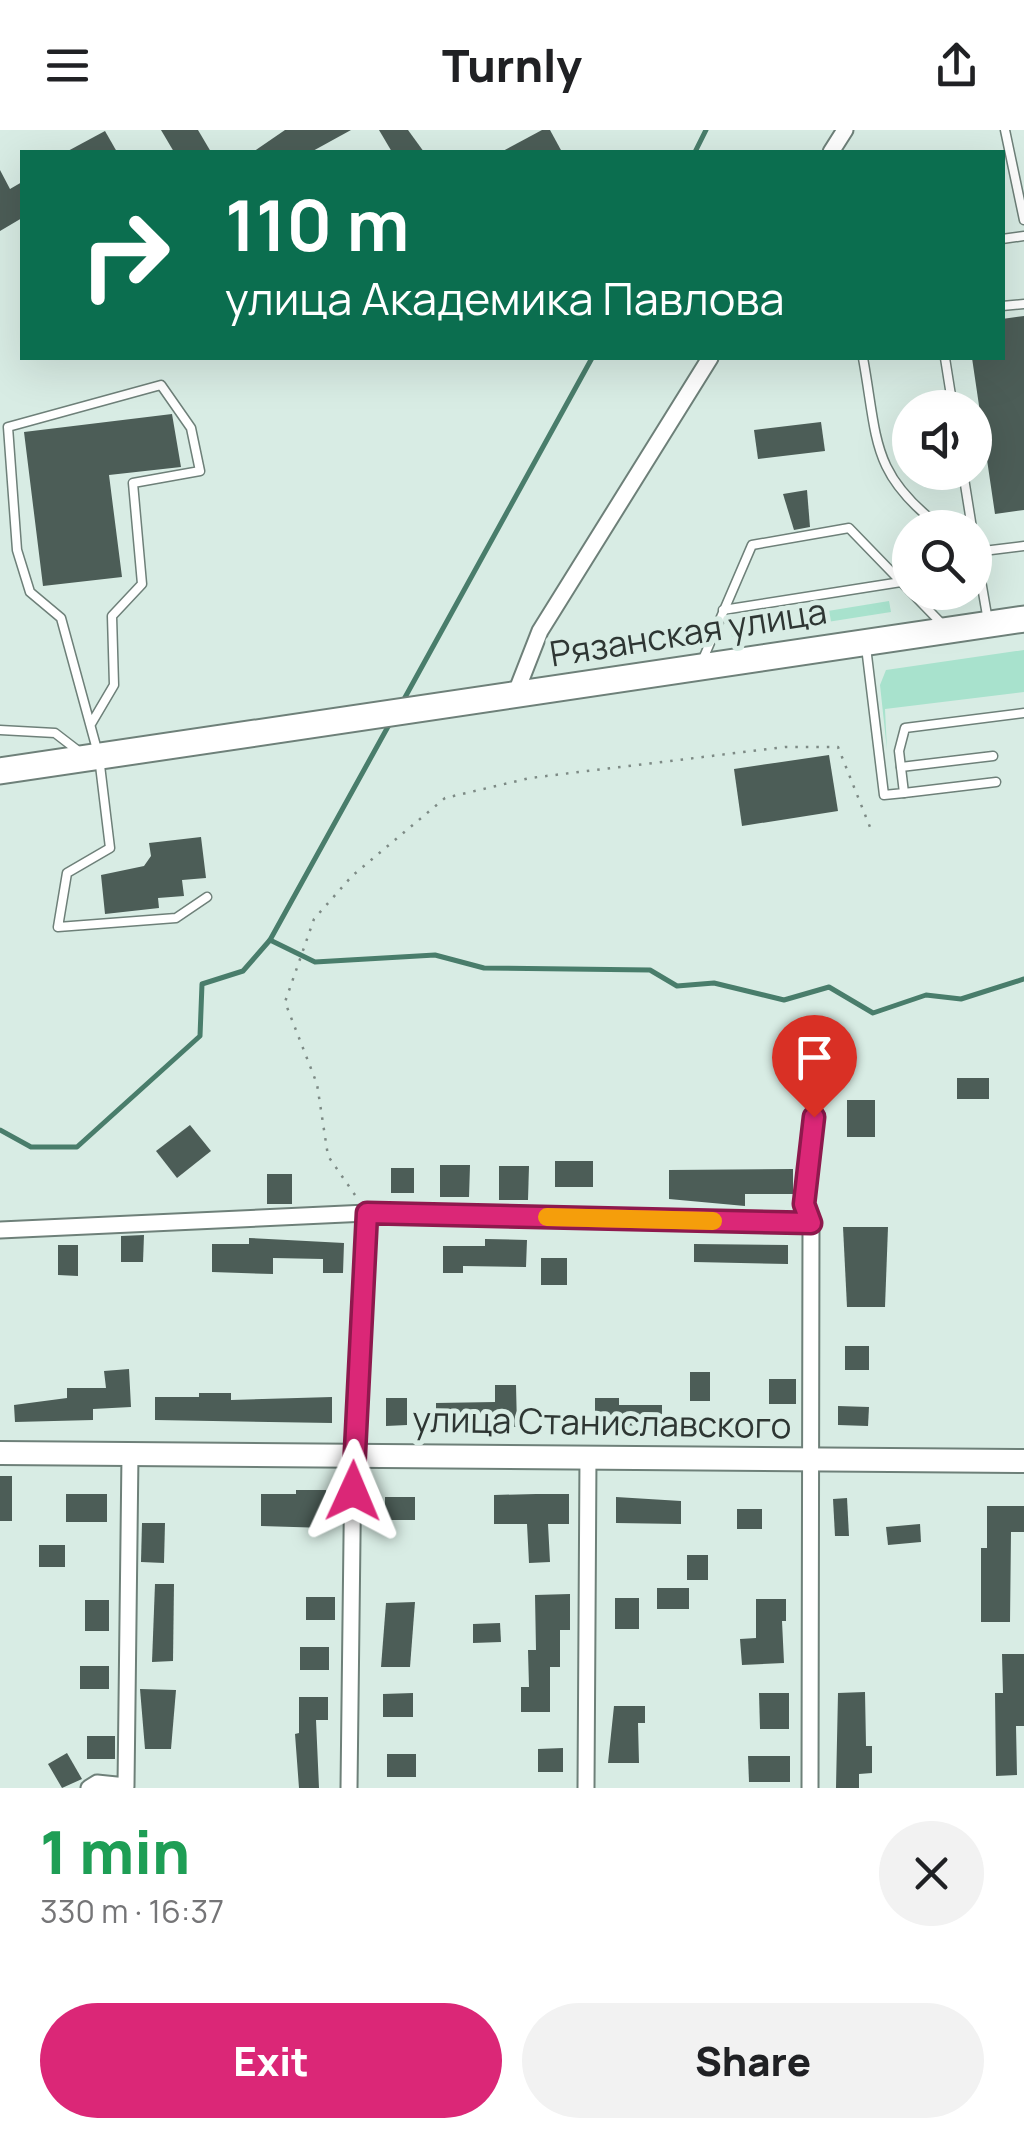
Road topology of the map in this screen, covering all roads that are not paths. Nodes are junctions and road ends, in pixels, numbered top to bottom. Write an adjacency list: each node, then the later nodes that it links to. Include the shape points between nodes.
1 (1005, 130): 2 (lane)
2 (1024, 220)
3 (709, 360): 20 (street, via 540,630)
4 (864, 360): 7 (lane, via 883,468)
5 (945, 360): 6 (lane)
6 (950, 390)
7 (918, 510)
8 (1024, 546): 9 (lane)
9 (992, 549)
10 (892, 573): 12 (lane, via 849,528 752,546)
11 (892, 583): 12 (lane)
12 (724, 610): 19 (lane)
13 (928, 610): 17 (lane)
14 (986, 610): 16 (lane)
15 (1024, 618): 16 (main road, Рязанская улица)
16 (989, 623): 17 (main road, Рязанская улица)
17 (947, 630): 18 (main road, Рязанская улица)
18 (865, 640): 19 (main road, Рязанская улица); 29 (lane, via 883,792)
19 (700, 666): 20 (main road, Рязанская улица)
20 (514, 695): 25 (main road, Рязанская улица)
21 (1024, 713): 26 (lane, via 906,728)
22 (91, 724): 22 (lane, via 114,685 112,616 142,584 133,483 200,471 191,428 161,385 8,427 17,550 30,592 61,618); 25 (lane)
23 (0, 730): 25 (lane, via 55,732)
24 (993, 756): 26 (lane)
25 (94, 758): 27 (main road, Рязанская улица); 30 (lane, via 110,848 67,872 58,928 176,918)
26 (901, 767): 29 (lane)
27 (2, 775)
28 (996, 782): 29 (lane)
29 (904, 793)
30 (208, 896)
31 (814, 1117): 33 (street, via 804,1204)
32 (367, 1213): 33 (street); 34 (street); 37 (street)
33 (811, 1223): 39 (street)
34 (0, 1230)
35 (0, 1453): 36 (street, улица Станиславского)
36 (130, 1454): 37 (street, улица Станиславского); 41 (street)
37 (353, 1454): 38 (street, улица Станиславского); 43 (street)
38 (588, 1456): 39 (street, улица Станиславского); 44 (street)
39 (810, 1460): 40 (street, улица Станиславского); 45 (street)
40 (1024, 1461)
41 (126, 1787): 42 (street)
42 (89, 1788)
43 (349, 1788)
44 (586, 1788)
45 (810, 1788)

